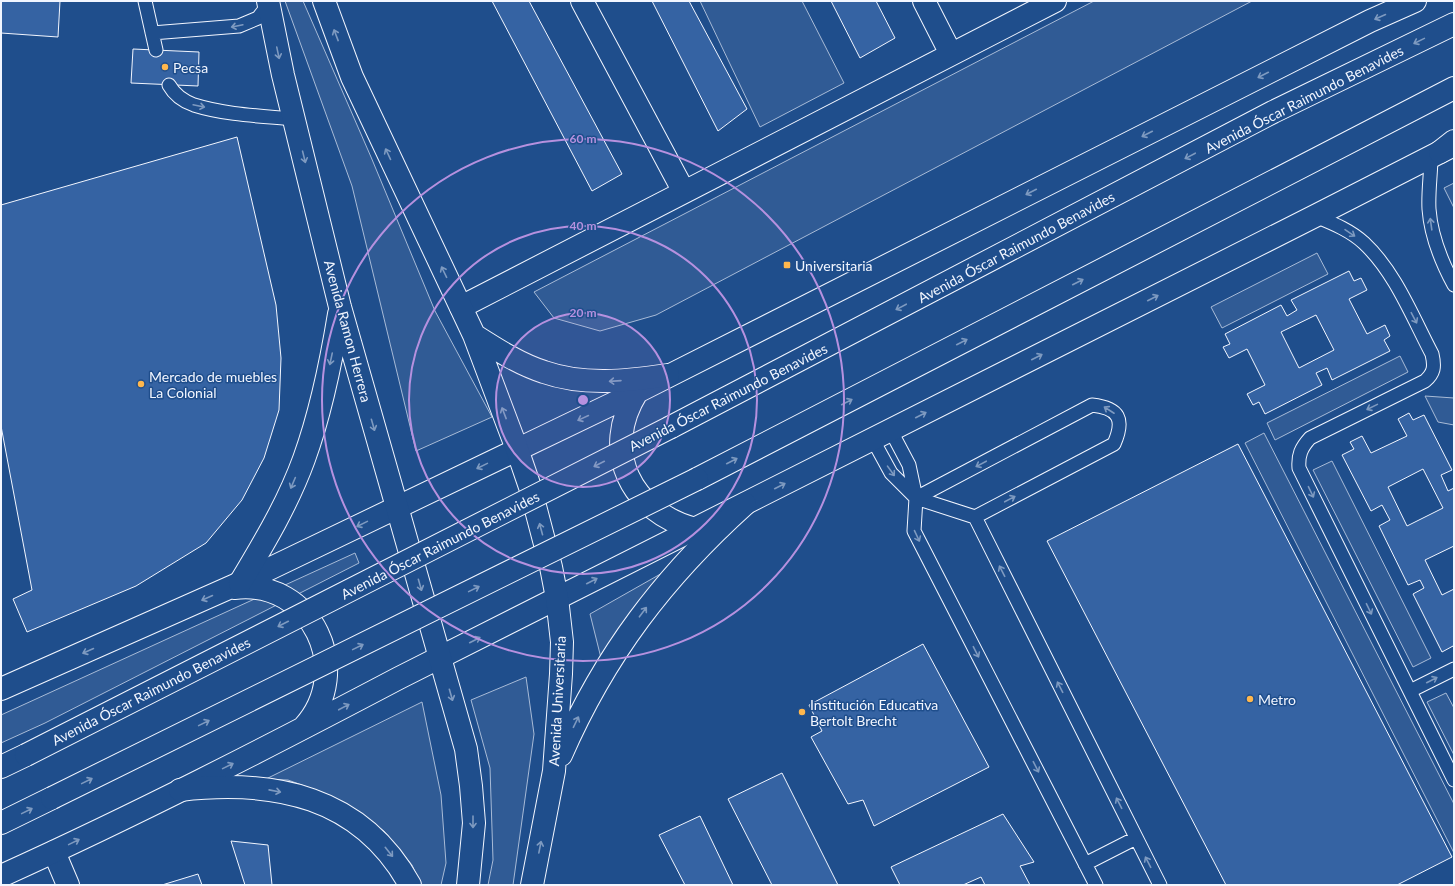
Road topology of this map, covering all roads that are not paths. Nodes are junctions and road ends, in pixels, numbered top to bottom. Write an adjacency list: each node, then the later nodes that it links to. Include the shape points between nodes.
1 (145, 1): 9 (lane)
2 (324, 1): 20 (main road, one-way to 2, via 352,77)
3 (582, 1): 16 (main road)
4 (924, 1): 11 (main road)
5 (1055, 1): 11 (main road)
6 (1415, 1): 22 (main road, one-way to 22, via 1370,21)
7 (268, 3): 9 (lane, one-way to 9, via 258,18 239,26); 14 (main road, Avenida Ramon Herrera, one-way to 14)
8 (1454, 24): 38 (main road, Avenida Óscar Raimundo Benavides, one-way to 38, bridge, via 1273,112 671,428)
9 (152, 33): 10 (lane)
10 (156, 50)
11 (951, 54): 16 (main road)
12 (168, 84): 14 (lane, one-way to 14, via 174,94 193,105)
13 (1454, 88): 42 (main road, one-way to 13, bridge, via 697,479)
14 (294, 119): 19 (main road, Avenida Ramon Herrera, one-way to 19)
15 (1445, 148): 17 (main road); 18 (lane, one-way to 15, via 1433,235 1429,208)
16 (684, 192): 20 (main road)
17 (1316, 216): 24 (main road, one-way to 17); 36 (lane, one-way to 36, via 1363,242 1381,261 1396,284 1432,354 1434,364 1432,374 1425,382 1310,438 1298,457 1299,468)
18 (1454, 286)
19 (340, 307): 28 (main road, Avenida Ramon Herrera, one-way to 28); 31 (main road, one-way to 31, via 328,377 304,459 279,516)
20 (461, 307): 21 (main road)
21 (474, 336): 22 (main road, one-way to 21, via 608,382 567,378 543,372); 25 (main road, one-way to 21)
22 (668, 375): 23 (main road)
23 (637, 392): 25 (main road, one-way to 25); 30 (main road, via 625,415 621,440 621,452 628,477 650,507 671,521)
24 (882, 435): 26 (lane, via 909,465); 26 (lane, one-way to 26, via 891,473); 27 (main road, one-way to 24)
25 (518, 449): 28 (main road, one-way to 28); 32 (main road, Avenida Universitaria, one-way to 25, via 551,567)
26 (916, 498): 29 (lane); 29 (lane, one-way to 26, via 1114,444 1120,430 1118,416 1107,407 1092,405); 45 (lane, one-way to 45, via 914,531)
27 (745, 504): 30 (main road); 39 (main road, one-way to 27, via 601,674 630,630 677,570)
28 (397, 507): 31 (main road, one-way to 31); 33 (main road, Avenida Ramon Herrera, one-way to 33)
29 (975, 517): 43 (lane, one-way to 29)
30 (695, 529): 32 (main road, one-way to 30)
31 (234, 586): 35 (main road, one-way to 35); 37 (main road, via 263,590 284,598 303,612 317,630 325,652 327,675 317,711)
32 (557, 598): 33 (main road, one-way to 32); 39 (main road, Avenida Universitaria, via 562,657)
33 (441, 657): 37 (main road, one-way to 33); 49 (main road, one-way to 49, via 466,749 471,786 474,823)
34 (1454, 669): 36 (lane, one-way to 34)
35 (1, 689)
36 (1410, 691): 40 (lane)
37 (302, 730): 41 (main road, one-way to 37)
38 (1, 767)
39 (554, 771): 50 (main road, Avenida Universitaria, one-way to 39)
40 (1454, 780)
41 (180, 790): 44 (main road, one-way to 41); 48 (main road, one-way to 48, via 227,786 261,788 295,795 328,806 355,820 366,829 394,859)
42 (1, 823)
43 (1136, 838): 45 (lane); 52 (lane, one-way to 43)
44 (54, 852): 46 (main road); 47 (main road)
45 (1086, 864): 51 (lane)
46 (1, 876)
47 (68, 885)
48 (410, 885)
49 (468, 885)
50 (532, 885)
51 (1096, 885)
52 (1160, 885)

